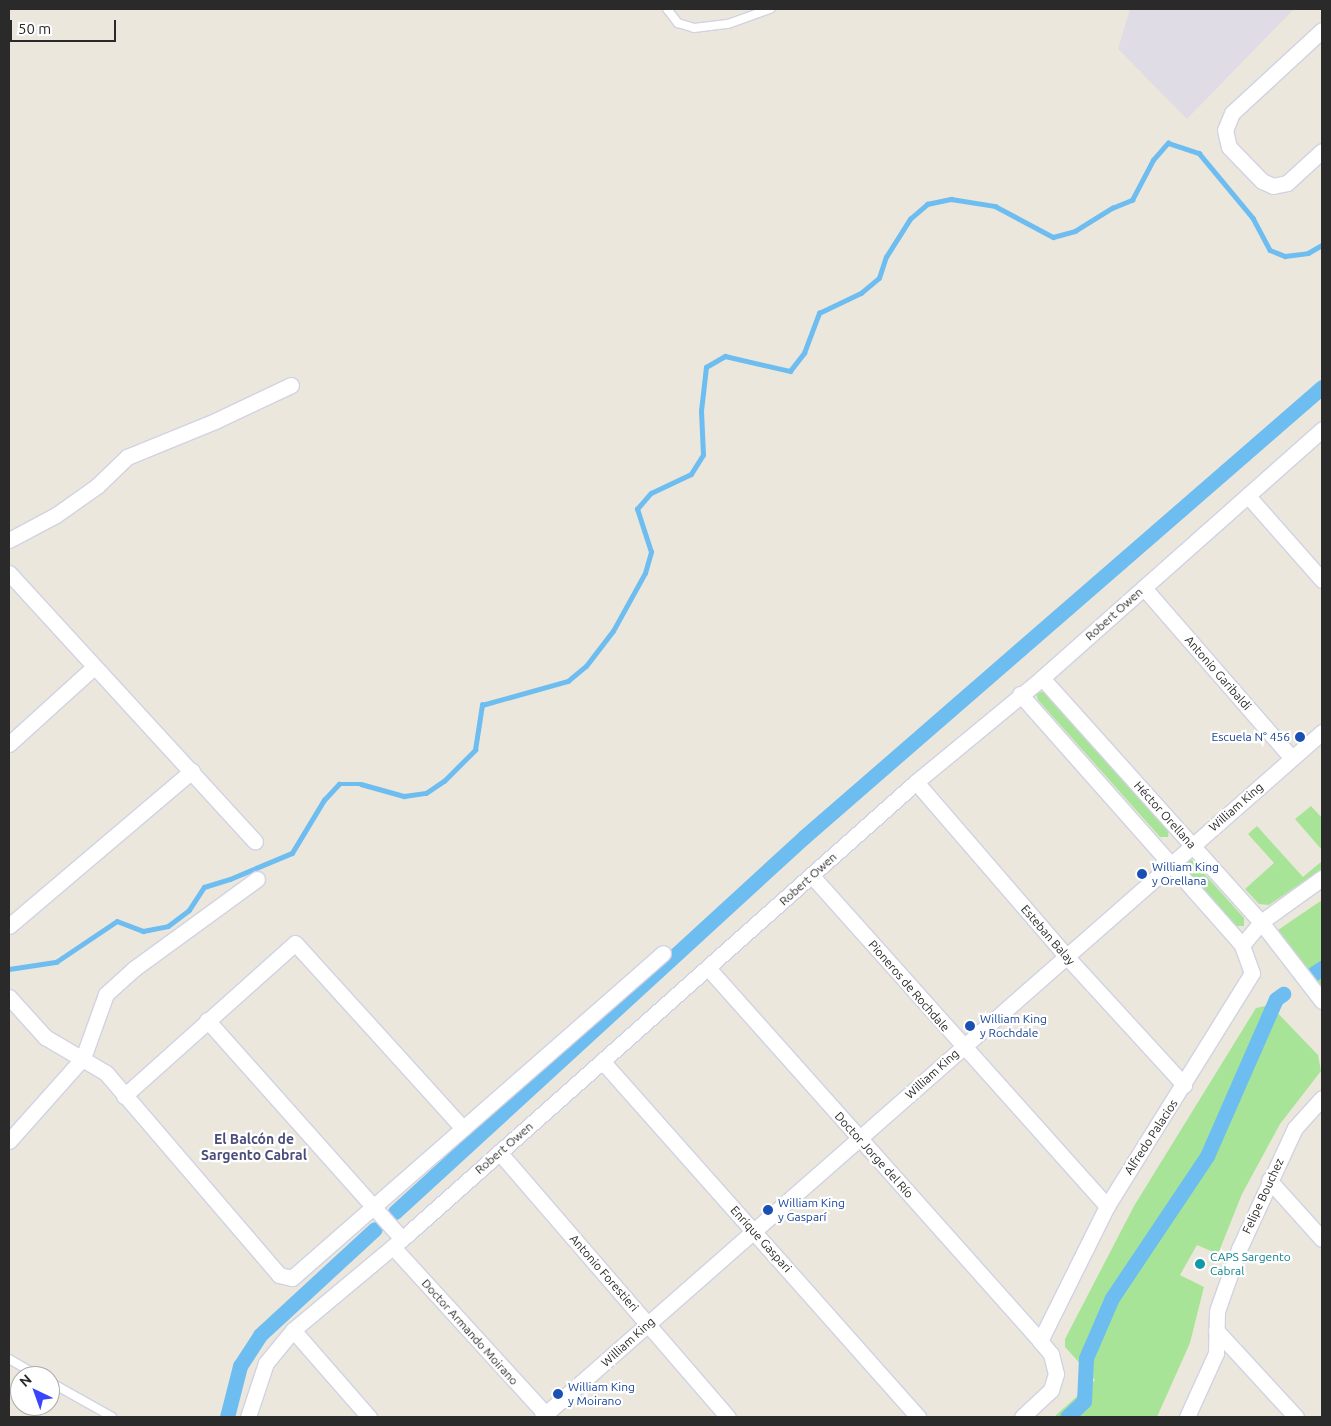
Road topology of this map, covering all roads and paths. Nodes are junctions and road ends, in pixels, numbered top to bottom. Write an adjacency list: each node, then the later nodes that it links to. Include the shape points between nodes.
1 (667, 9): 2 (lane, via 678,23 694,28 728,24)
2 (770, 9)
3 (1322, 30): 4 (street, via 1232,112 1225,130 1229,147 1262,181 1273,186 1287,183)
4 (1322, 151)
5 (291, 385): 8 (street, via 215,421 127,456 84,496 56,516)
6 (1322, 429): 7 (street, Robert Owen)
7 (1248, 496): 10 (street); 11 (street, Robert Owen)
8 (9, 540)
9 (9, 573): 12 (street)
10 (1322, 580)
11 (1144, 588): 13 (street, Robert Owen); 17 (street, Antonio Garibaldi)
12 (94, 667): 16 (street); 18 (street)
13 (1042, 678): 14 (street, Robert Owen); 21 (street, Héctor Orellana)
14 (1020, 694): 19 (street, Robert Owen); 22 (street)
15 (1322, 732): 17 (street, William King)
16 (9, 744)
17 (1292, 758): 21 (street, William King)
18 (192, 771): 20 (street); 27 (street)
19 (916, 782): 23 (street, Robert Owen); 30 (street, Esteban Balay)
20 (255, 840)
21 (1192, 846): 22 (street, William King); 26 (street, Héctor Orellana)
22 (1170, 864): 28 (street); 30 (street, William King)
23 (812, 876): 31 (street, Robert Owen); 35 (street, Pioneros de Rochdale)
24 (1322, 878): 26 (street)
25 (257, 879): 36 (street, via 135,968 106,994)
26 (1261, 922): 28 (street); 33 (street, Héctor Orellana)
27 (9, 926)
28 (1242, 945): 38 (street, Alfredo Palacios, via 1252,973)
29 (662, 953): 41 (street)
30 (1066, 956): 35 (street, William King); 38 (street, Esteban Balay)
31 (708, 968): 37 (street, Robert Owen); 42 (street, Doctor Jorge del Río)
32 (9, 997): 36 (street, via 45,1037)
33 (1322, 1002)
34 (207, 1020): 39 (street); 41 (street, via 295,943); 47 (street, Doctor Armando Moirano)
35 (962, 1047): 42 (street, William King); 46 (street, Pioneros de Rochdale)
36 (83, 1058): 39 (street, via 106,1072); 43 (street)
37 (603, 1062): 44 (street, Robert Owen); 48 (street, Enrique Gaspari)
38 (1184, 1085): 46 (street, Alfredo Palacios)
39 (124, 1096): 47 (street, via 279,1275 292,1278)
40 (1322, 1098): 45 (street, Felipe Bouchez, via 1295,1128)
41 (463, 1128): 47 (street)
42 (859, 1139): 48 (street, William King); 54 (street, Doctor Jorge del Río)
43 (9, 1141)
44 (499, 1152): 50 (street, Robert Owen); 51 (street, Antonio Forestieri)
45 (1269, 1180): 49 (street); 53 (street, Felipe Bouchez, via 1236,1258 1218,1311)
46 (1107, 1206): 54 (street, Alfredo Palacios)
47 (375, 1208): 50 (street, Doctor Armando Moirano)
48 (753, 1231): 51 (street, William King); 63 (street, Enrique Gaspari)
49 (1322, 1239)
50 (397, 1243): 52 (street, Robert Owen); 58 (street, Doctor Armando Moirano)
51 (648, 1324): 58 (street, William King); 62 (street, Antonio Forestieri)
52 (293, 1330): 60 (street, Robert Owen, via 266,1363); 61 (street)
53 (1216, 1330): 65 (street, Felipe Bouchez, via 1216,1353); 66 (street)
54 (1040, 1341): 64 (street, via 1051,1354 1056,1374 1052,1390)
55 (9, 1359): 56 (lane)
56 (21, 1366)
57 (60, 1388): 59 (lane)
58 (545, 1416)
59 (112, 1417)
60 (248, 1417)
61 (369, 1417)
62 (728, 1417)
63 (918, 1417)
64 (1022, 1417)
65 (1187, 1417)
66 (1296, 1417)

